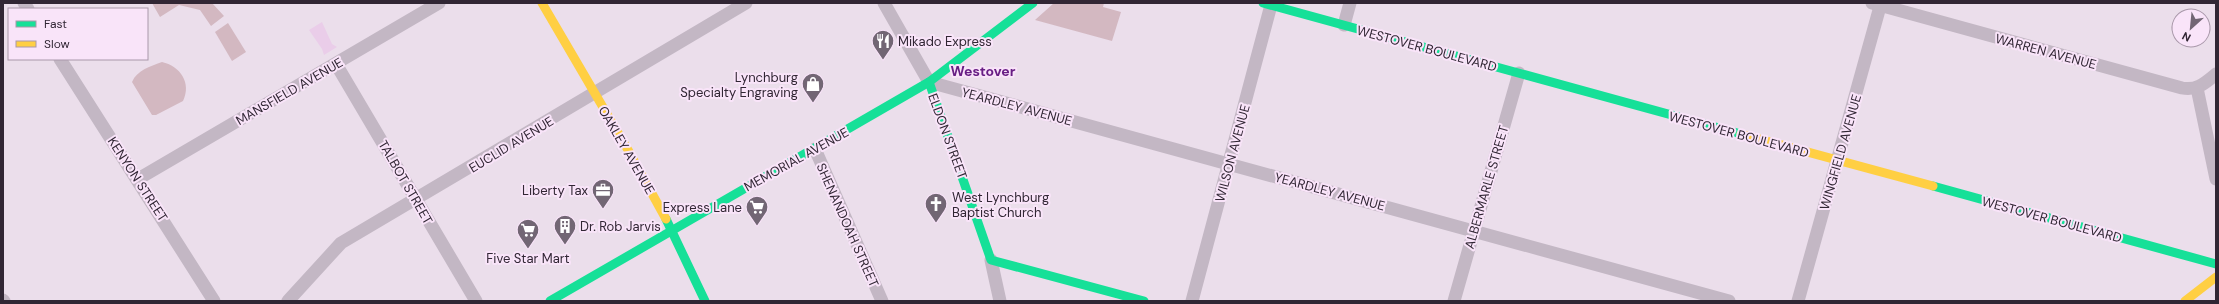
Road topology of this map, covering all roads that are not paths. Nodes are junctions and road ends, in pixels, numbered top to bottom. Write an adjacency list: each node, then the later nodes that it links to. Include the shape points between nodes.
1 (439, 3): 11 (street, MANSFIELD AVENUE)
2 (542, 3): 16 (street, OAKLEY AVENUE)
3 (746, 3): 16 (street, EUCLID AVENUE)
4 (884, 3): 14 (street, ELDON STREET)
5 (1033, 3): 14 (street, MEMORIAL AVENUE)
6 (1350, 3): 9 (street)
7 (1267, 4): 9 (street, WESTOVER BOULEVARD); 19 (street, WILSON AVENUE)
8 (1877, 4): 15 (street, WARREN AVENUE, via 2182,88); 18 (street, WINGFIELD AVENUE)
9 (1344, 25): 12 (street, WESTOVER BOULEVARD)
10 (61, 60): 20 (street, KENYON STREET)
11 (336, 64): 20 (street, MANSFIELD AVENUE); 22 (street, TALBOT STREET)
12 (1519, 73): 18 (street, WESTOVER BOULEVARD); 24 (street, ALBERMARLE STREET)
13 (2216, 74): 15 (street)
14 (929, 82): 17 (street, MEMORIAL AVENUE); 19 (street, YEARDLEY AVENUE); 25 (street, ELDON STREET)
15 (2197, 88): 21 (street)
16 (595, 94): 22 (street, EUCLID AVENUE); 23 (street, OAKLEY AVENUE)
17 (815, 149): 23 (street, MEMORIAL AVENUE); 33 (street, SHENANDOAH STREET)
18 (1837, 160): 26 (street, WESTOVER BOULEVARD); 39 (street, WINGFIELD AVENUE)
19 (1229, 163): 24 (street, YEARDLEY AVENUE); 36 (street, WILSON AVENUE)
20 (138, 179): 28 (street, KENYON STREET)
21 (2216, 179)
22 (416, 200): 29 (street, EUCLID AVENUE, via 341,243); 30 (street, TALBOT STREET)
23 (671, 229): 31 (street, MEMORIAL AVENUE); 32 (street, OAKLEY AVENUE)
24 (1474, 230): 37 (street, ALBERMARLE STREET); 38 (street, YEARDLEY AVENUE)
25 (991, 260): 34 (street, ELDON STREET); 35 (street)
26 (2216, 264)
27 (2216, 277): 40 (street)
28 (214, 301)
29 (288, 301)
30 (476, 301)
31 (550, 301)
32 (705, 301)
33 (882, 301)
34 (1000, 301)
35 (1144, 301)
36 (1192, 301)
37 (1454, 301)
38 (1729, 301)
39 (1798, 301)
40 (2184, 301)

